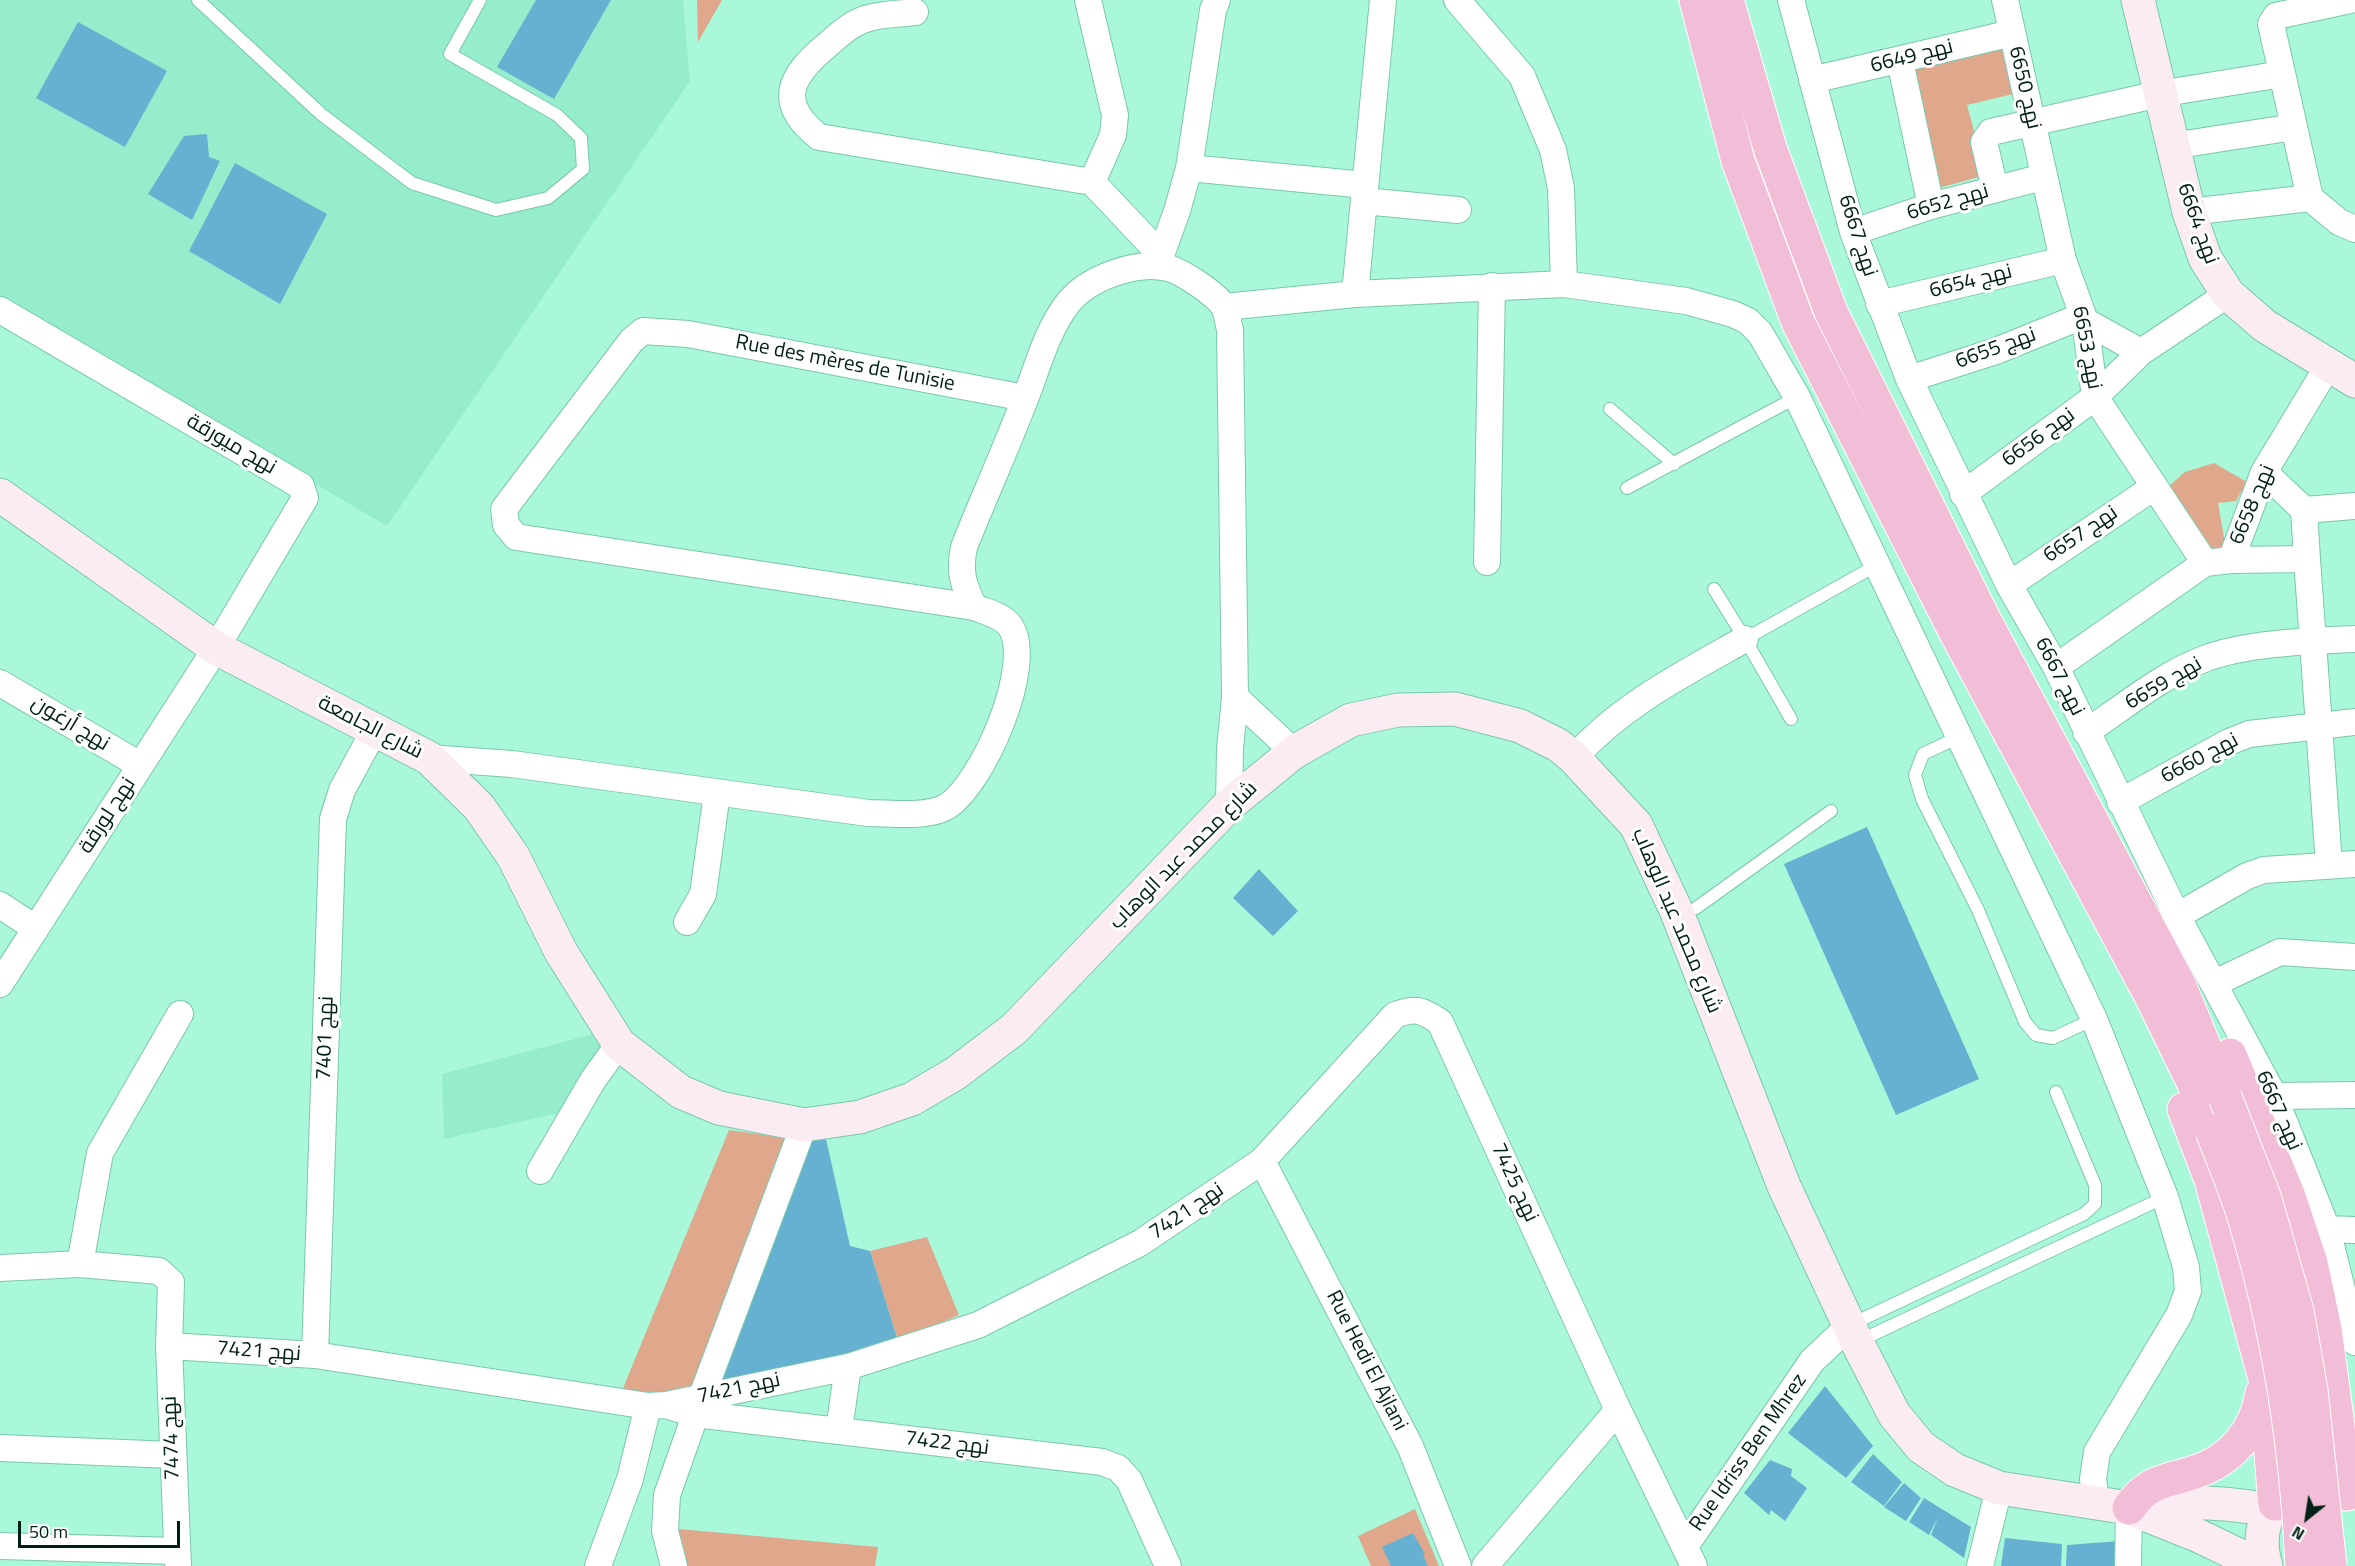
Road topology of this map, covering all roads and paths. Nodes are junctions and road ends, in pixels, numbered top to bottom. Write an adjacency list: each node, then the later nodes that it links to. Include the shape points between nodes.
1 (198, 0): 2 (lane, via 321,114 412,183 496,210 548,198 583,169 581,138 557,115 450,54)
2 (480, 0)
3 (1088, 0): 25 (street, via 1115,115 1113,135)
4 (1218, 0): 23 (street, via 1213,10)
5 (1383, 0): 27 (street)
6 (1457, 0): 36 (street, via 1522,76 1553,150 1561,188)
7 (1696, 0): 98 (highway, via 1738,161 1798,322 1958,638)
8 (1727, 0): 98 (highway, via 1770,148 1831,312)
9 (1791, 0): 18 (street, نهج 6667)
10 (2005, 0): 15 (street, نهج 6650)
11 (2138, 0): 19 (street, نهج 6664)
12 (2350, 0): 13 (street)
13 (2316, 3): 17 (street, via 2273,19)
14 (915, 12): 25 (street, via 870,17 855,23 806,63 794,82 791,96 795,113 805,126 819,138)
15 (2012, 33): 16 (street, نهج 6649); 20 (street, نهج 6650)
16 (1900, 61): 18 (street, نهج 6649); 29 (street)
17 (2282, 74): 19 (street); 21 (street)
18 (1812, 80): 33 (street, نهج 6667)
19 (2159, 94): 20 (street); 22 (street, نهج 6664)
20 (2033, 123): 24 (street, نهج 6650); 26 (street, via 1991,132 1984,142)
21 (2294, 127): 22 (street); 28 (street)
22 (2172, 146): 31 (street, نهج 6664)
23 (1189, 168): 27 (street); 35 (street)
24 (2043, 177): 26 (street, نهج 6652); 34 (street, نهج 6653)
25 (1092, 182): 35 (street)
26 (1995, 189): 29 (street, نهج 6652)
27 (1365, 193): 30 (street); 38 (street)
28 (2310, 198): 31 (street); 32 (street)
29 (1931, 206): 33 (street, نهج 6652)
30 (1458, 210)
31 (2189, 212): 39 (street, نهج 6664, via 2205,258)
32 (2355, 230)
33 (1853, 232): 40 (street, نهج 6667)
34 (2063, 260): 40 (street, نهج 6654); 43 (street, نهج 6653)
35 (1163, 261): 41 (street); 48 (street, via 1091,284 1070,301 1049,335)
36 (1564, 284): 37 (street); 49 (street, via 1686,301 1748,321 1760,333)
37 (1492, 286): 38 (street); 61 (street)
38 (1355, 294): 41 (street)
39 (2228, 294): 44 (street, نهج 6656); 45 (street, نهج 6664, via 2265,326)
40 (1879, 304): 46 (street, نهج 6667)
41 (1224, 307): 73 (street, via 1232,361)
42 (0, 310): 70 (street, نهج ميورقة, via 301,486 303,504)
43 (2084, 318): 44 (street); 46 (street, نهج 6655); 47 (street, نهج 6653)
44 (2141, 352): 47 (street, نهج 6656)
45 (2342, 374): 52 (street, نهج 6658)
46 (1909, 379): 55 (street, نهج 6667)
47 (2095, 397): 53 (street, نهج 6653); 55 (street, نهج 6656)
48 (1025, 398): 66 (street, via 964,547 960,564 962,583); 66 (street, Rue des mères de Tunisie, via 665,331 643,331 632,340 504,509 506,525 516,537)
49 (1797, 398): 51 (lane); 63 (street)
50 (1610, 409): 51 (lane)
51 (1674, 464): 54 (lane)
52 (2264, 472): 58 (street); 60 (street, نهج 6658)
53 (2154, 487): 62 (street, نهج 6653); 64 (street, نهج 6657)
54 (1627, 488)
55 (1963, 494): 64 (street, نهج 6667)
56 (0, 495): 70 (street, شارع الجامعة)
57 (2355, 506): 58 (street)
58 (2304, 510): 59 (street)
59 (2307, 559): 60 (street); 69 (street)
60 (2231, 560): 62 (street, نهج 6658)
61 (1487, 562)
62 (2205, 563): 71 (street, نهج 6658)
63 (1877, 565): 67 (lane); 79 (street)
64 (2009, 585): 71 (street, نهج 6667)
65 (1714, 589): 67 (lane)
66 (974, 607): 84 (street, via 1003,618 1010,626 1015,636 1017,664 1003,718 964,792 944,808 917,813 868,813)
67 (1745, 639): 74 (lane); 82 (street, via 1648,696 1592,738)
68 (2355, 639): 69 (street, نهج 6659)
69 (2314, 641): 76 (street); 78 (street, نهج 6659, via 2225,652 2204,659 2182,669)
70 (216, 648): 77 (street, شارع الجامعة); 83 (street, نهج لورقة)
71 (2056, 666): 78 (street, نهج 6667)
72 (0, 683): 83 (street, نهج أرغون)
73 (1235, 697): 80 (street); 86 (street)
74 (1791, 719)
75 (2355, 722): 76 (street, نهج 6660)
76 (2317, 725): 85 (street, نهج 6660, via 2249,734); 88 (street)
77 (374, 731): 81 (street, شارع الجامعة); 116 (street, نهج 7401, via 342,790 333,819)
78 (2086, 732): 85 (street, نهج 6667)
79 (1959, 737): 100 (street); 100 (lane, via 1923,754 1915,775 1922,799 1978,910 2025,1022 2036,1035 2053,1038)
80 (1294, 752): 82 (street, شارع محمد عبد الوهاب, via 1351,720 1398,710 1455,709 1520,726 1558,745); 86 (street, شارع محمد عبد الوهاب)
81 (429, 758): 84 (street, via 512,764); 101 (street, شارع الجامعة, via 479,807 513,856 561,952)
82 (1574, 758): 113 (street, شارع محمد عبد الوهاب, via 1636,825 1676,910 1784,1186)
83 (140, 765): 94 (street, نهج لورقة)
84 (717, 793): 93 (street, via 703,894)
85 (2120, 802): 92 (street, نهج 6667)
86 (1229, 806): 105 (street, شارع محمد عبد الوهاب, via 1014,1029 956,1073 912,1099 860,1117)
87 (1831, 811): 91 (lane)
88 (2329, 864): 89 (street); 92 (street, via 2264,870)
89 (2355, 864)
90 (0, 905): 94 (street)
91 (1696, 908)
92 (2177, 916): 96 (street, نهج 6667)
93 (687, 922)
94 (35, 928): 97 (street, نهج لورقة)
95 (2355, 957): 96 (street, via 2280,952)
96 (2215, 983): 104 (street, نهج 6667)
97 (0, 984)
98 (2165, 990): 118 (highway, via 2158,1043 2211,1180); 126 (highway, via 2222,1039 2288,1194 2311,1263 2325,1329); 142 (highway, bridge, via 2194,1084 2245,1219 2286,1393); 143 (highway, bridge, via 2225,1097 2265,1199 2297,1311 2311,1390)
99 (180, 1014): 111 (street, via 100,1154)
100 (2094, 1019): 108 (street)
101 (619, 1044): 105 (street, شارع الجامعة, via 681,1092 719,1108); 107 (street, via 592,1080)
102 (2056, 1092): 113 (lane, via 2095,1185 2095,1203 2084,1214)
103 (2355, 1095): 104 (street)
104 (2274, 1096): 109 (street, نهج 6667)
105 (804, 1125): 119 (street)
106 (1262, 1161): 117 (street, نهج 7421, via 1140,1244 988,1320); 121 (street, نهج 7425, via 1395,1015 1411,1009 1440,1022); 136 (street, Rue Hedi El Ajlani, via 1410,1446)
107 (540, 1171)
108 (2165, 1197): 113 (lane); 127 (street, via 2186,1267 2188,1291 2179,1315 2097,1452 2093,1479)
109 (2327, 1229): 110 (street); 114 (street, نهج 6667)
110 (2355, 1230)
111 (80, 1264): 112 (street, نهج 7474); 115 (street, نهج 7474, via 159,1271 165,1275 171,1282)
112 (0, 1268)
113 (1853, 1334): 125 (street, شارع محمد عبد الوهاب, via 1894,1414 1921,1447 1955,1470); 131 (street, Rue Idriss Ben Mhrez, via 1812,1361)
114 (2355, 1342)
115 (168, 1346): 116 (street, نهج 7421); 124 (street, نهج 7474)
116 (315, 1355): 120 (street, نهج 7421)
117 (848, 1366): 119 (street, نهج 7421); 122 (street)
118 (2265, 1379): 128 (highway); 129 (highway, via 2254,1420 2230,1454 2213,1465 2147,1487)
119 (699, 1405): 120 (street, نهج 7422); 122 (street, نهج 7422); 134 (street, via 664,1513)
120 (657, 1406): 133 (street)
121 (1618, 1410): 131 (street, نهج 7425); 137 (street)
122 (839, 1431): 135 (street, نهج 7422, via 1102,1462 1118,1468 1129,1480)
123 (0, 1448): 124 (street)
124 (173, 1455): 132 (street, نهج 7474)
125 (1999, 1488): 127 (street, شارع محمد عبد الوهاب); 138 (street)
126 (2351, 1497): 128 (street, via 2323,1485 2309,1485 2296,1489)
127 (2096, 1502): 129 (street, شارع محمد عبد الوهاب)
128 (2272, 1507): 129 (street, via 2195,1502); 141 (street, via 2262,1528 2261,1550)
129 (2129, 1508): 139 (street); 140 (street)
130 (0, 1546): 132 (street)
131 (1690, 1556)
132 (178, 1558)
133 (598, 1566)
134 (674, 1566)
135 (1168, 1566)
136 (1458, 1566)
137 (1485, 1566)
138 (1980, 1566)
139 (2128, 1566)
140 (2261, 1566)
141 (2266, 1566)
142 (2302, 1566)
143 (2330, 1566)

